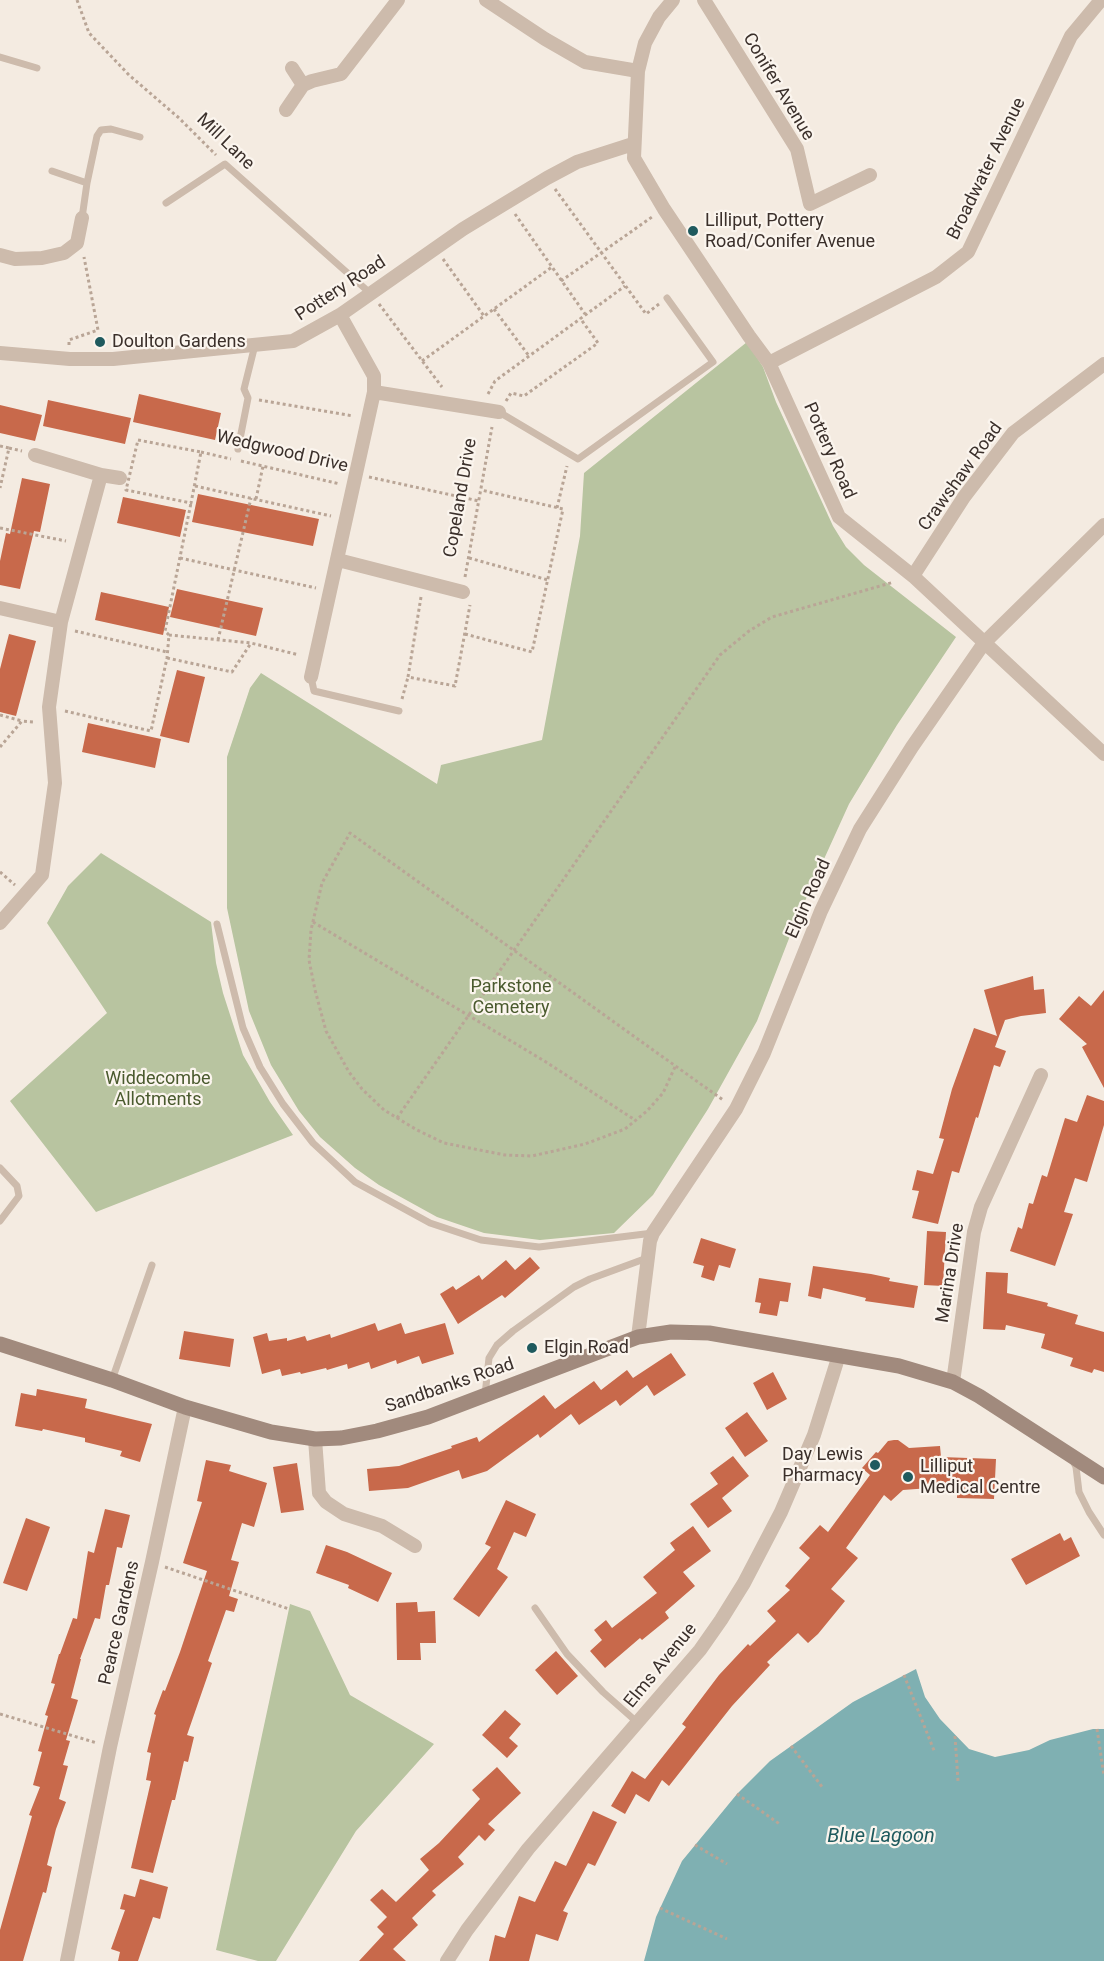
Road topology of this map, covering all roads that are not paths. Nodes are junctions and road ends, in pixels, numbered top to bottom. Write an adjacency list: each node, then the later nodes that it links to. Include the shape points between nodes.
1 (398, 0): 10 (street, via 341,74)
2 (486, 0): 9 (street, via 585,62)
3 (673, 0): 9 (street, via 645,43)
4 (704, 0): 15 (street, Conifer Avenue, via 797,149 810,204)
5 (1101, 0): 25 (street, Broadwater Avenue, via 1071,36 968,252 936,277)
6 (0, 57): 7 (lane)
7 (38, 68)
8 (292, 68): 10 (street)
9 (638, 71): 13 (street, Pottery Road)
10 (303, 86): 11 (street)
11 (286, 110)
12 (140, 137): 16 (lane, via 101,130)
13 (633, 144): 20 (street, Pottery Road, via 577,162 547,178); 25 (street, Pottery Road, via 634,158 664,209)
14 (52, 171): 16 (lane)
15 (870, 176)
16 (87, 183): 18 (lane)
17 (166, 203): 20 (lane, Mill Lane, via 225,164)
18 (82, 218): 19 (street, via 77,243 64,253 15,259)
19 (0, 255)
20 (370, 293): 22 (street, Pottery Road)
21 (668, 298): 28 (lane, via 713,362 578,459)
22 (340, 315): 23 (street, Pottery Road, via 293,341); 27 (street, via 374,376)
23 (255, 345): 24 (street, Pottery Road, via 113,359); 29 (lane, via 244,388 248,398)
24 (0, 353)
25 (769, 363): 35 (street, Pottery Road, via 839,518)
26 (1104, 364): 35 (street, Crawshaw Road, via 1013,433 964,497)
27 (375, 392): 28 (street); 34 (street)
28 (497, 412)
29 (238, 449)
30 (35, 455): 31 (street)
31 (101, 474): 32 (street); 38 (street)
32 (120, 478)
33 (1104, 525): 39 (street, Elgin Road)
34 (338, 560): 36 (street); 40 (street)
35 (913, 576): 39 (street, Pottery Road)
36 (463, 592)
37 (0, 608): 38 (street)
38 (61, 625): 43 (street, via 48,707 55,783 42,875)
39 (984, 643): 42 (street, Pottery Road); 48 (street, Elgin Road, via 860,829 736,1110)
40 (311, 677): 41 (lane, via 314,690)
41 (399, 711)
42 (1104, 754)
43 (0, 923)
44 (217, 924): 48 (lane, via 243,1028 260,1067 313,1143 355,1182 430,1223 481,1240 539,1247)
45 (1041, 1075): 55 (street, Marina Drive, via 981,1207)
46 (0, 1168): 47 (lane, via 17,1186 19,1196)
47 (0, 1221)
48 (653, 1233): 49 (street, Elgin Road)
49 (648, 1258): 51 (street, Elgin Road); 56 (lane, via 574,1287 513,1331 489,1358)
50 (152, 1265): 54 (lane)
51 (638, 1337): 53 (main road, Sandbanks Road, via 671,1332 709,1333); 56 (main road, Sandbanks Road)
52 (0, 1344): 54 (main road, Sandbanks Road)
53 (839, 1355): 55 (main road, Sandbanks Road, via 899,1366); 64 (street, Elms Avenue, via 814,1435 781,1512 744,1583 700,1650)
54 (112, 1380): 57 (main road, Sandbanks Road)
55 (953, 1382): 59 (main road, Sandbanks Road)
56 (485, 1395): 58 (main road, Sandbanks Road, via 377,1431)
57 (185, 1407): 58 (main road, Sandbanks Road, via 271,1432); 65 (street, Pearce Gardens)
58 (315, 1439): 62 (street, via 319,1493 326,1502 344,1514 382,1526)
59 (1069, 1454): 60 (main road, Sandbanks Road); 61 (lane, via 1076,1467 1079,1492)
60 (1104, 1477)
61 (1104, 1535)
62 (415, 1546)
63 (535, 1608): 64 (lane, via 567,1654)
64 (638, 1723): 66 (street, Elms Avenue, via 528,1849)
65 (67, 1961)
66 (447, 1961)

